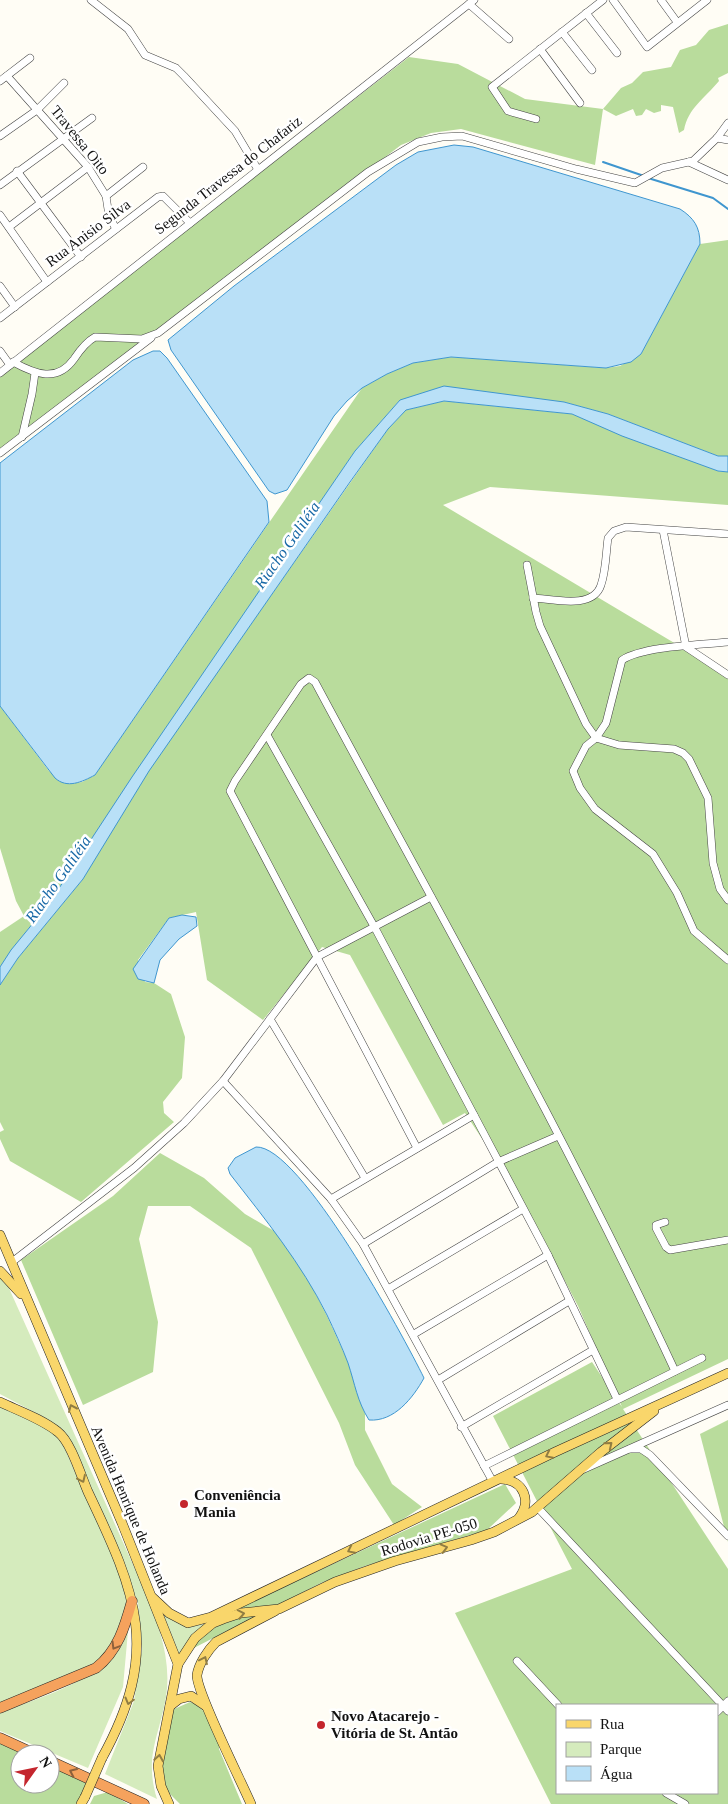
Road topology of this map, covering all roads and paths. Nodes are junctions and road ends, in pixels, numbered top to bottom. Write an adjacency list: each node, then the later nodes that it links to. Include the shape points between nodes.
1 (91, 0): 29 (street, via 128,29 145,55 176,68 184,76 235,131)
2 (603, 0): 7 (street)
3 (613, 0): 8 (street, via 647,47)
4 (661, 0): 8 (street)
5 (706, 0): 8 (street)
6 (471, 2): 10 (street); 29 (street, Segunda Travessa do Chafariz)
7 (586, 13): 9 (street); 12 (street)
8 (677, 22)
9 (562, 32): 11 (street); 14 (street)
10 (508, 39)
11 (540, 49): 17 (street); 20 (street, via 492,87 508,111)
12 (617, 53)
13 (30, 58): 15 (street)
14 (592, 70)
15 (2, 78): 18 (street, Travessa Oito)
16 (64, 83): 18 (street)
17 (580, 103)
18 (37, 110): 22 (street); 24 (street, Travessa Oito)
19 (92, 118): 24 (street)
20 (536, 119)
21 (728, 123): 23 (street)
22 (0, 136)
23 (717, 138): 25 (street); 26 (street, via 700,156)
24 (63, 139): 27 (street, Travessa Oito); 30 (street)
25 (728, 140)
26 (689, 162): 31 (street); 44 (street, via 662,168 639,183 462,136 418,142 368,172)
27 (88, 168): 33 (street, Travessa Oito); 34 (street)
28 (143, 168): 33 (street)
29 (257, 168): 36 (street, Segunda Travessa do Chafariz)
30 (17, 172): 32 (street); 34 (street)
31 (728, 180)
32 (0, 185)
33 (106, 196): 38 (street, Travessa Oito)
34 (41, 202): 37 (street); 39 (street)
35 (0, 215): 37 (street)
36 (190, 223): 38 (street, Rua Anisio Silva, via 162,196); 46 (street, Segunda Travessa do Chafariz)
37 (10, 227): 40 (street)
38 (116, 229): 39 (street, Rua Anisio Silva)
39 (81, 257): 40 (street, Rua Anisio Silva)
40 (47, 282): 42 (street, Rua Anisio Silva)
41 (0, 286): 42 (street)
42 (15, 307): 43 (street, Rua Anisio Silva)
43 (0, 318)
44 (158, 333): 48 (street, via 142,339 95,336 65,369 51,376); 49 (street)
45 (0, 351): 46 (street)
46 (12, 363): 47 (street, Segunda Travessa do Chafariz); 48 (street)
47 (0, 373)
48 (35, 373): 49 (street)
49 (22, 437): 50 (street)
50 (0, 453)
51 (663, 530): 52 (street); 54 (street, via 638,526 614,531 608,538 601,585 591,598 580,601); 56 (street)
52 (728, 534)
53 (527, 566): 54 (street)
54 (533, 598): 59 (street, via 544,635 586,724)
55 (728, 642): 56 (street)
56 (686, 647): 57 (street); 59 (street, via 646,651 622,660 607,719)
57 (728, 675)
58 (267, 735): 60 (street, via 302,684 312,679); 62 (street); 63 (street, via 230,791)
59 (596, 738): 61 (street, via 619,745 674,749 689,759 708,798 713,863 720,889); 64 (street, via 586,746 573,771 580,788 595,809 653,854 677,892 694,931)
60 (431, 897): 62 (street); 68 (street)
61 (728, 900)
62 (374, 928): 63 (street); 67 (street)
63 (317, 957): 65 (street); 69 (street)
64 (728, 960)
65 (270, 1018): 66 (street); 71 (street)
66 (223, 1081): 72 (street); 79 (street, via 184,1123 134,1168)
67 (474, 1115): 69 (street); 70 (street)
68 (558, 1136): 70 (street); 87 (street)
69 (417, 1148): 71 (street)
70 (498, 1162): 73 (street); 77 (street)
71 (365, 1178): 72 (street)
72 (331, 1199): 77 (street)
73 (523, 1209): 78 (street); 81 (street)
74 (665, 1222): 76 (street, via 656,1228 670,1250)
75 (0, 1235): 79 (main road, Avenida Henrique de Holanda)
76 (728, 1240)
77 (363, 1244): 81 (street)
78 (548, 1255): 82 (street); 84 (street)
79 (12, 1262): 83 (main road, Avenida Henrique de Holanda)
80 (0, 1271): 83 (main road)
81 (388, 1288): 84 (street)
82 (570, 1301): 85 (street); 89 (street)
83 (28, 1302): 102 (main road, Avenida Henrique de Holanda, one-way to 83)
84 (414, 1334): 89 (street)
85 (593, 1350): 91 (street); 94 (street)
86 (702, 1358): 87 (street)
87 (676, 1371): 91 (street)
88 (728, 1373): 90 (main road, Rodovia PE-050)
89 (438, 1380): 94 (street)
90 (672, 1398): 97 (main road, Rodovia PE-050, one-way to 90, via 621,1435); 98 (main road, Rodovia PE-050, one-way to 98)
91 (617, 1399): 96 (street)
92 (0, 1402): 103 (main road, Avenida Henrique de Holanda, one-way to 103, via 42,1422 62,1436 117,1556)
93 (728, 1405): 95 (street)
94 (461, 1427): 96 (street)
95 (627, 1449): 97 (street); 101 (street, via 641,1449 650,1455)
96 (484, 1466): 98 (street)
97 (579, 1472): 99 (main road, Rodovia PE-050)
98 (496, 1481): 100 (main road, via 509,1480 524,1491 524,1510); 102 (main road, Rodovia PE-050, one-way to 102, via 210,1617 188,1623 169,1613)
99 (538, 1508): 100 (main road, Rodovia PE-050); 109 (street)
100 (518, 1518): 104 (main road, Rodovia PE-050, one-way to 100, via 335,1582 471,1540)
101 (728, 1536)
102 (153, 1598): 106 (main road, Avenida Henrique de Holanda)
103 (132, 1601): 111 (highway, one-way to 111, via 117,1644 96,1668); 116 (main road, Avenida Henrique de Holanda, one-way to 116, bridge, via 138,1634 134,1677 125,1712)
104 (279, 1609): 106 (main road, Rodovia PE-050, one-way to 104, via 195,1638 213,1623 241,1613); 108 (main road, one-way to 104, via 197,1676 208,1650 227,1635)
105 (517, 1661): 107 (street)
106 (178, 1664): 110 (main road)
107 (557, 1704)
108 (206, 1706): 110 (main road, via 191,1696 179,1699); 119 (main road)
109 (726, 1706)
110 (170, 1707): 118 (main road, one-way to 110, via 160,1786 158,1766)
111 (0, 1708)
112 (0, 1738): 113 (highway)
113 (13, 1744)
114 (60, 1766): 117 (highway, one-way to 114)
115 (668, 1794): 120 (street)
116 (83, 1801)
117 (144, 1804)
118 (169, 1804)
119 (251, 1804)
120 (685, 1804)

